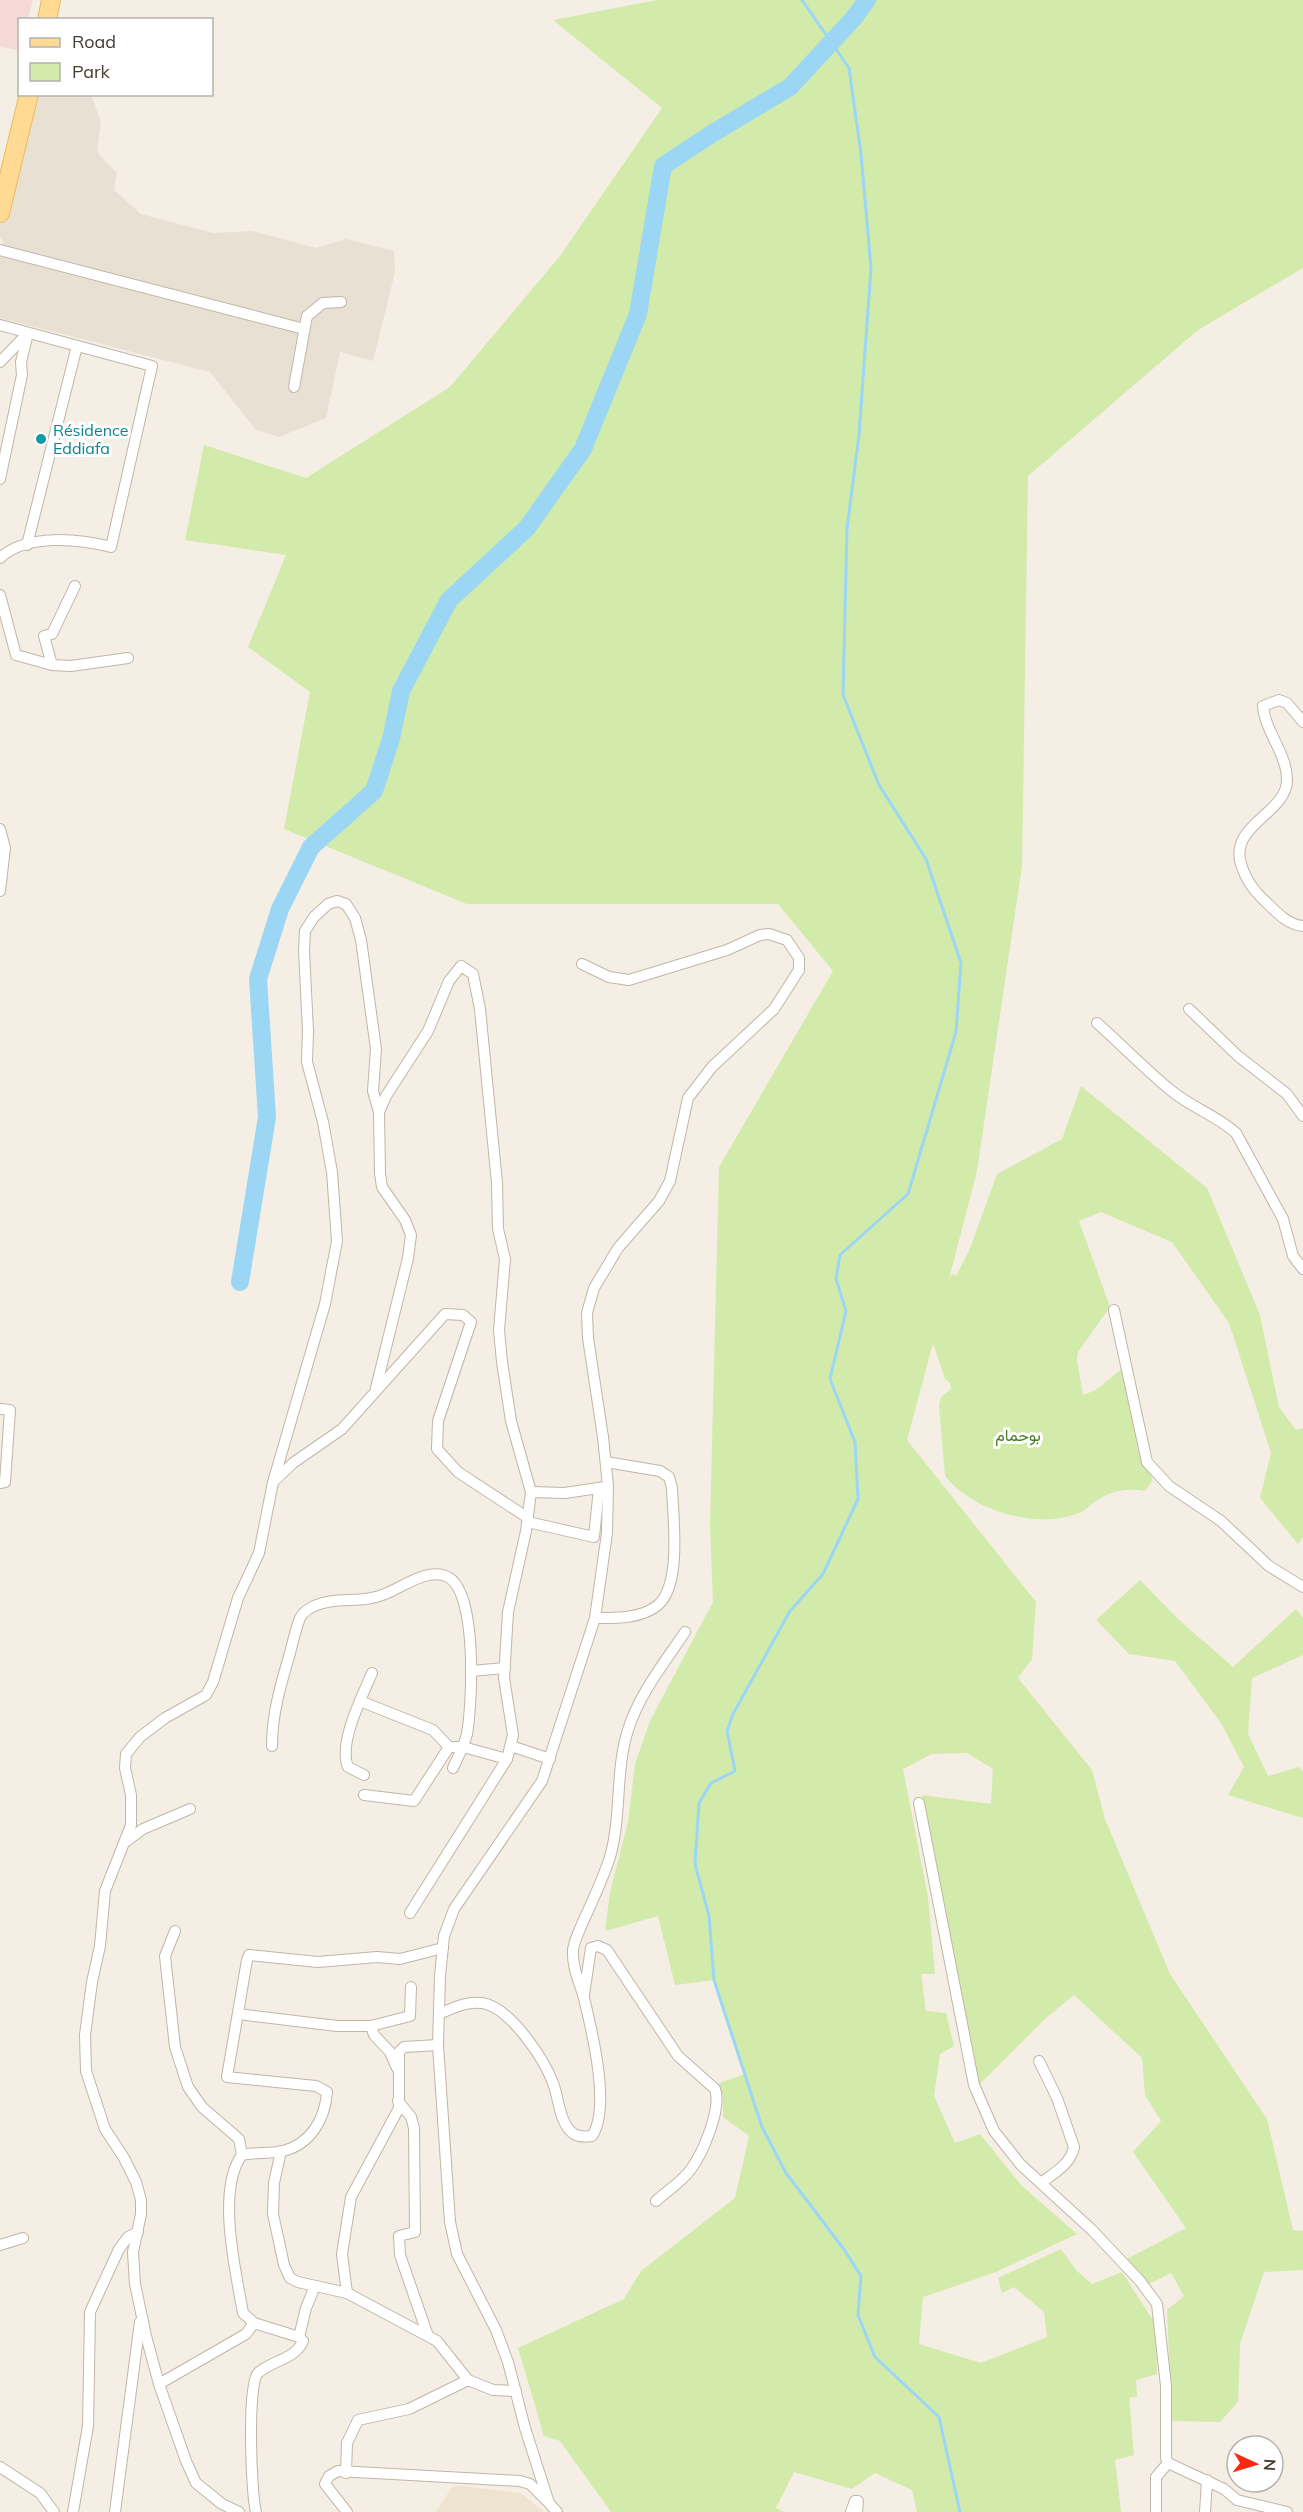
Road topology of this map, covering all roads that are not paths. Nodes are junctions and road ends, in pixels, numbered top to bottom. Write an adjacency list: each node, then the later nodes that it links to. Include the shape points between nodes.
1 (42, 0): 3 (main road)
2 (51, 0): 4 (main road)
3 (38, 18)
4 (47, 18)
5 (19, 96): 7 (main road)
6 (28, 96): 8 (main road)
7 (0, 174)
8 (0, 213)
9 (0, 250): 12 (street)
10 (341, 302): 12 (street, via 316,307 307,316)
11 (0, 325): 13 (street)
12 (304, 329): 16 (street)
13 (28, 333): 14 (street); 15 (street); 17 (street)
14 (77, 346): 18 (street); 18 (street, via 152,366 111,546 80,539)
15 (0, 362)
16 (294, 387)
17 (0, 479)
18 (27, 545): 19 (street)
19 (0, 558)
20 (75, 586): 23 (street, via 52,634 44,636)
21 (0, 595): 23 (street, via 16,655)
22 (128, 658): 23 (street)
23 (51, 665)
24 (1303, 722): 28 (street, via 1287,703 1279,700 1263,706 1287,783 1282,795 1243,838 1239,856 1252,889 1295,926)
25 (0, 829): 26 (street)
26 (2, 850): 27 (street)
27 (0, 891)
28 (1303, 926)
29 (582, 964): 38 (street, via 609,977 629,980 769,934 787,940 799,958 800,970 774,1009 712,1067 688,1098 670,1181 659,1201 618,1248 594,1288 587,1313 588,1338)
30 (1189, 1009): 33 (street, via 1238,1056 1287,1094)
31 (1097, 1023): 34 (street, via 1173,1093 1236,1133 1283,1219 1293,1256)
32 (379, 1112): 36 (street, via 382,1187 411,1235); 39 (street, via 373,1091 376,1049 361,940 355,918 346,904 337,901 314,917 305,931 304,951 307,1062 332,1172 337,1241 325,1304); 42 (street, via 428,1031 449,981 461,966 473,974 480,1009 498,1229 505,1259 499,1330 502,1362 512,1421)
33 (1303, 1116)
34 (1303, 1269)
35 (1114, 1310): 46 (street, via 1147,1462 1168,1486 1221,1521 1269,1566)
36 (375, 1391): 39 (street, via 342,1429); 43 (street, via 446,1314 463,1315 471,1322 438,1421 437,1449 458,1472)
37 (0, 1409): 40 (street, via 10,1410 5,1482)
38 (606, 1462): 41 (street); 47 (street, via 660,1471 669,1477 674,1562 667,1594 657,1606 629,1617)
39 (273, 1482): 64 (street, via 259,1553 238,1598 210,1689 140,1737 126,1754 131,1825)
40 (0, 1483)
41 (604, 1487): 42 (street, via 565,1493); 44 (street); 45 (street)
42 (531, 1492): 43 (street)
43 (528, 1520): 44 (street); 49 (street, via 508,1612)
44 (594, 1537): 45 (street)
45 (606, 1540): 47 (street)
46 (1303, 1587)
47 (595, 1618): 57 (street)
48 (685, 1632): 69 (street, via 643,1696 628,1730 610,1857 573,1946 572,1963)
49 (505, 1668): 50 (street); 54 (street)
50 (471, 1671): 53 (street, via 461,1593 446,1576 424,1575 380,1596 316,1605 301,1616 277,1700); 56 (street)
51 (372, 1673): 52 (street)
52 (360, 1701): 55 (street, via 433,1730); 60 (street, via 346,1743 345,1760 348,1767)
53 (272, 1746)
54 (511, 1746): 57 (street); 58 (street)
55 (449, 1747): 56 (street); 61 (street, via 414,1801)
56 (463, 1747): 58 (street); 59 (street)
57 (549, 1759): 67 (street, via 542,1781 454,1909)
58 (507, 1760): 65 (street)
59 (453, 1768)
60 (364, 1774)
61 (364, 1795)
62 (919, 1803): 81 (street, via 974,2085 994,2132)
63 (190, 1809): 64 (street, via 142,1829)
64 (122, 1845): 83 (street, via 105,1891 85,2035 86,2071 105,2128 136,2182 141,2200)
65 (410, 1913)
66 (175, 1931): 80 (street, via 165,1956 175,2047 188,2087 202,2107 239,2139)
67 (443, 1948): 70 (street, via 400,1959 318,1962 249,1955); 71 (street)
68 (411, 1987): 72 (street, via 410,2016)
69 (584, 1997): 71 (street, via 596,2056 601,2111 592,2136 573,2133 566,2124 553,2082 505,2013 484,2003 466,2003); 82 (street, via 591,1948 598,1946 607,1950 678,2056 715,2089 718,2097 706,2140 691,2170)
70 (238, 2014): 72 (street, via 337,2026); 76 (street)
71 (439, 2014): 73 (street)
72 (371, 2026): 75 (street)
73 (438, 2045): 75 (street, via 404,2047 399,2052); 94 (street, via 450,2222 457,2254 496,2330)
74 (1039, 2061): 81 (street, via 1074,2147 1068,2162)
75 (398, 2071): 78 (street)
76 (227, 2077): 77 (street); 79 (street, via 316,2086 327,2092 318,2126 296,2146)
77 (215, 2081)
78 (398, 2101): 87 (street, via 397,2113 351,2197 342,2254); 91 (street, via 411,2117 416,2160 415,2232 399,2236 398,2244)
79 (281, 2151): 80 (street); 86 (street, via 273,2199 284,2265 290,2278)
80 (242, 2156): 89 (street, via 232,2173 229,2216 243,2313)
81 (1041, 2183): 95 (street, via 1140,2281 1157,2304 1166,2386)
82 (656, 2201)
83 (138, 2232): 88 (street, via 133,2252); 102 (street, via 119,2249 90,2312 88,2426)
84 (23, 2238): 85 (street)
85 (0, 2245)
86 (315, 2286): 87 (street); 90 (street)
87 (347, 2293): 91 (street)
88 (141, 2313): 93 (street); 103 (street)
89 (254, 2323): 90 (street); 93 (street, via 246,2334)
90 (299, 2337): 105 (street, via 303,2341 301,2347 261,2371 253,2382)
91 (428, 2337): 92 (street, via 437,2341)
92 (468, 2380): 94 (street, via 493,2390); 97 (street, via 409,2409 358,2420 347,2443)
93 (159, 2384): 104 (street, via 196,2483)
94 (516, 2391): 100 (street)
95 (1168, 2463): 98 (street); 110 (street, via 1156,2477)
96 (0, 2467): 101 (street, via 40,2493)
97 (346, 2473): 100 (street, via 520,2481 530,2484); 106 (street, via 332,2473 326,2484)
98 (1207, 2480): 99 (street); 111 (street)
99 (1237, 2500): 112 (street); 113 (street)
100 (549, 2503): 107 (street)
101 (54, 2512)
102 (73, 2512)
103 (115, 2512)
104 (239, 2512)
105 (256, 2512)
106 (347, 2512)
107 (557, 2512)
108 (851, 2512): 109 (street, via 858,2501)
109 (857, 2512)
110 (1156, 2512)
111 (1205, 2512)
112 (1238, 2512)
113 (1287, 2512)

